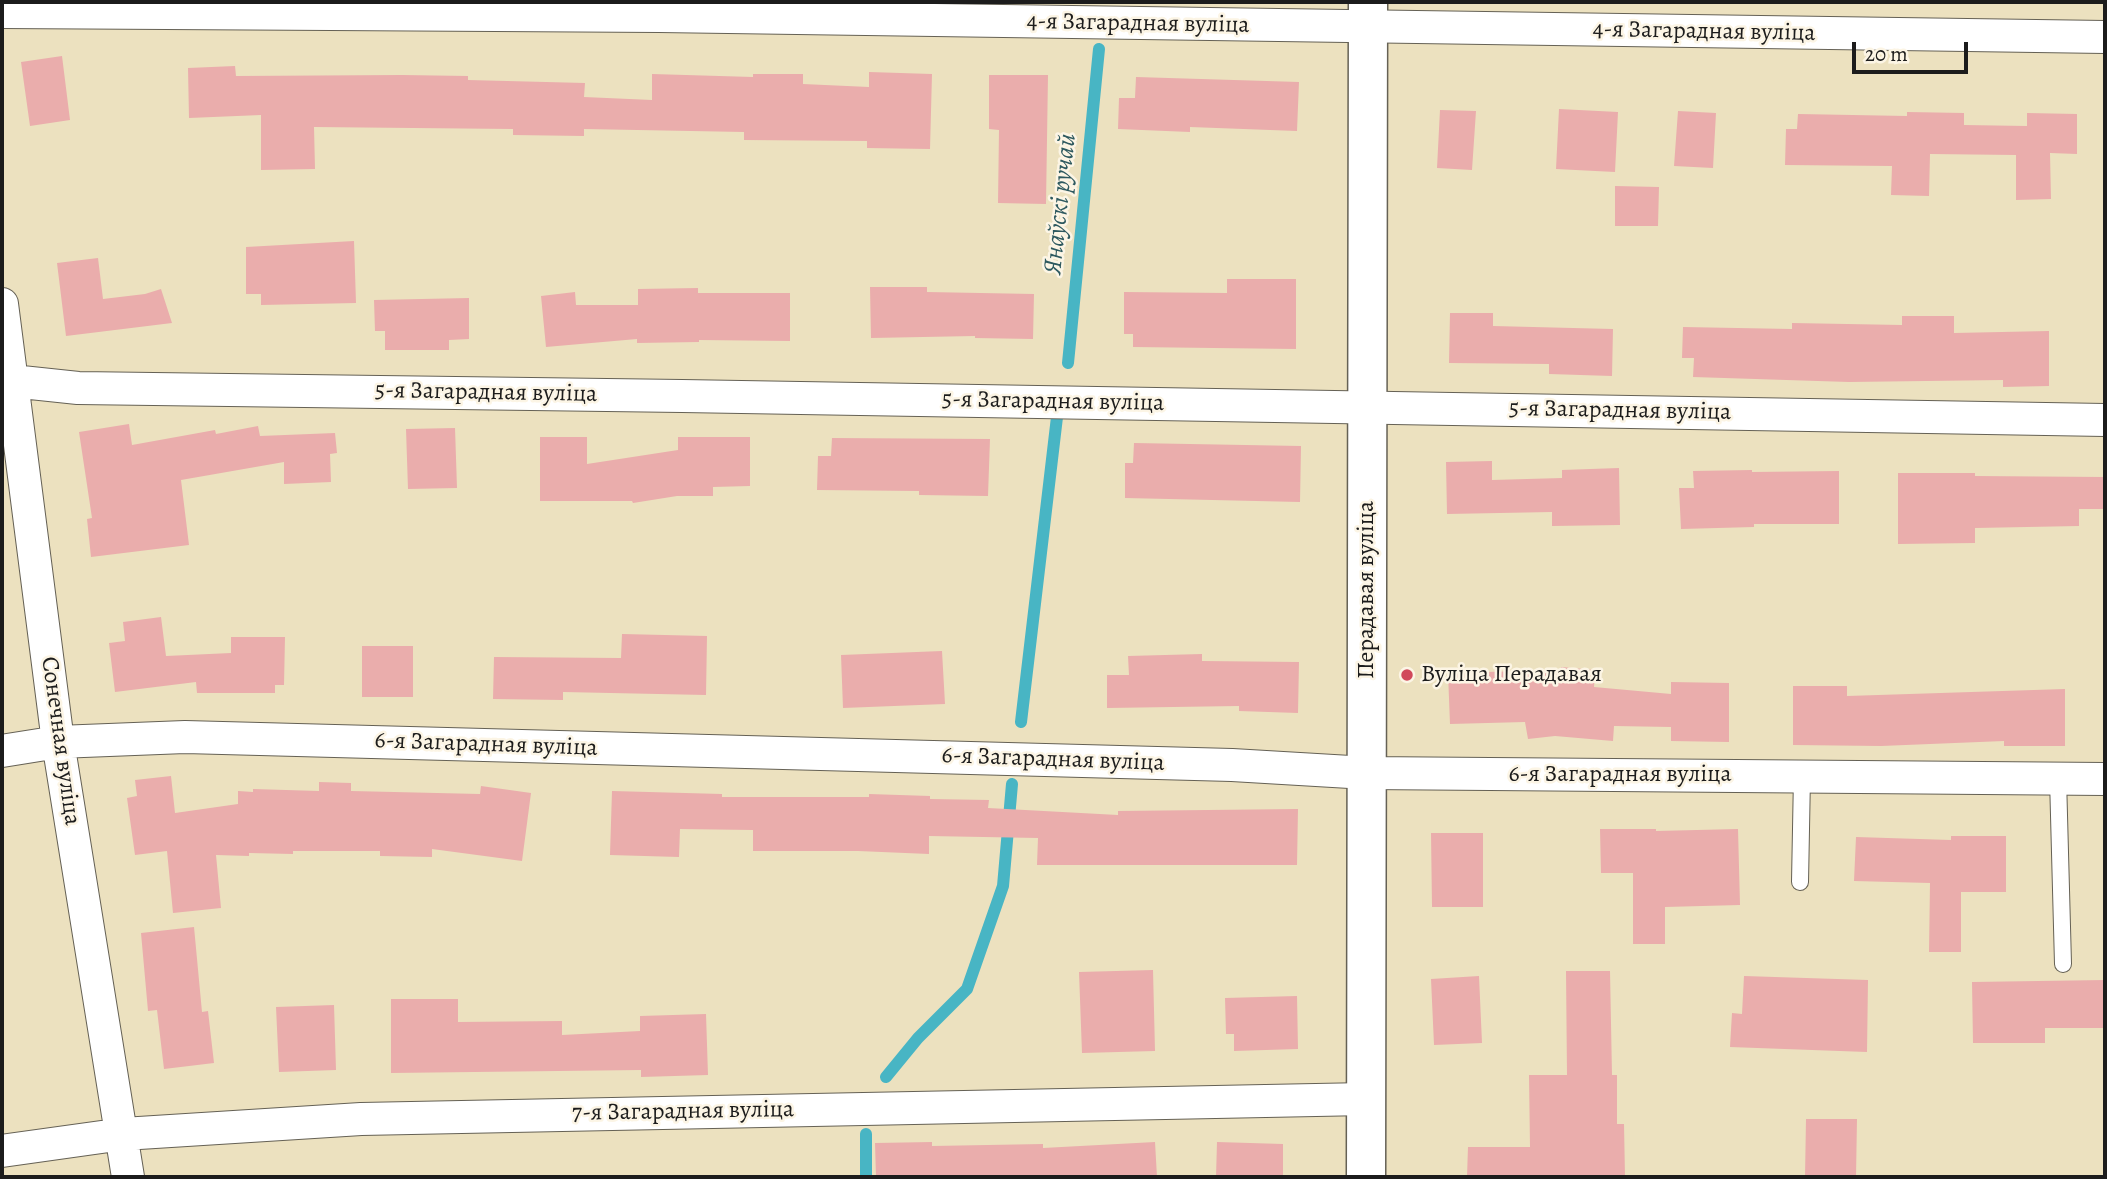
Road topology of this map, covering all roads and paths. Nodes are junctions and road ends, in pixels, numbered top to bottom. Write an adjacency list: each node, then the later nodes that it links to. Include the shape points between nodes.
1 (662, 9): 2 (street, 4-я Загарадная вуліца); 3 (street, 4-я Загарадная вуліца)
2 (2, 12)
3 (1368, 15): 4 (street, 4-я Загарадная вуліца); 7 (street, Перадавая вуліца)
4 (2105, 37)
5 (2, 304): 6 (street, Сонечная вуліца)
6 (7, 381): 7 (street, 5-я Загарадная вуліца, via 78,388); 9 (street, Сонечная вуліца)
7 (1367, 407): 8 (street, 5-я Загарадная вуліца); 11 (street, Перадавая вуліца)
8 (2105, 420)
9 (58, 742): 10 (street, 6-я Загарадная вуліца); 11 (street, 6-я Загарадная вуліца, via 185,737 1232,765); 18 (street, Сонечная вуліца)
10 (2, 751)
11 (1367, 773): 12 (street, 6-я Загарадная вуліца); 17 (street, Перадавая вуліца)
12 (1802, 776): 13 (street, 6-я Загарадная вуліца); 15 (lane)
13 (2058, 778): 14 (street, 6-я Загарадная вуліца); 16 (lane)
14 (2105, 779)
15 (1800, 881)
16 (2063, 964)
17 (1366, 1099): 18 (street, 7-я Загарадная вуліца, via 361,1119); 21 (street, Перадавая вуліца)
18 (123, 1134): 19 (street, 7-я Загарадная вуліца); 20 (street, Сонечная вуліца)
19 (2, 1151)
20 (128, 1177)
21 (1366, 1177)

